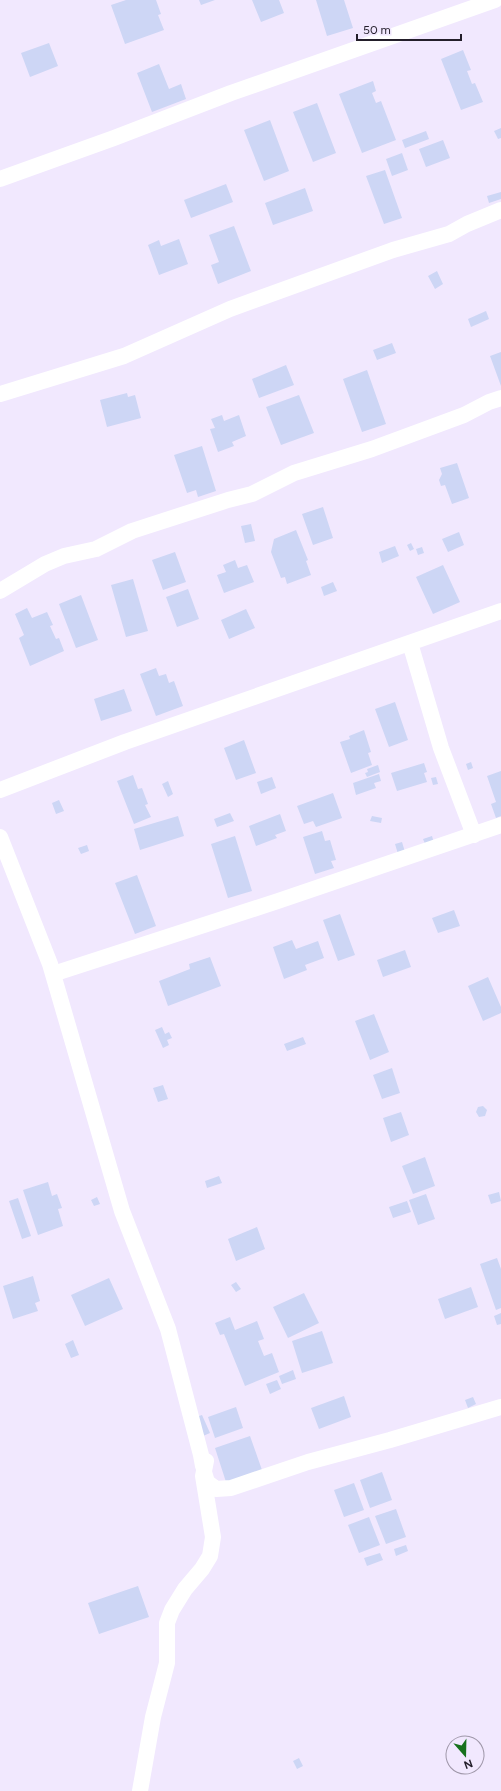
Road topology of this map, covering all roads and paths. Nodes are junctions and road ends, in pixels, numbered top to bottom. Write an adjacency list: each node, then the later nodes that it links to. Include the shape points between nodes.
1 (495, 0): 2 (street)
2 (0, 178)
3 (501, 210): 4 (street, via 449,234 393,250 230,309 124,356)
4 (0, 394)
5 (501, 398): 6 (street, via 464,415 372,449 294,473 252,494 132,531 96,549 64,556 45,564)
6 (0, 591)
7 (501, 610): 8 (street)
8 (410, 643): 9 (street, via 125,742); 11 (street, via 441,748)
9 (0, 790)
10 (501, 825): 11 (street)
11 (474, 835): 13 (street, via 278,902)
12 (0, 837): 13 (street)
13 (53, 974): 15 (street, via 122,1211 168,1329)
14 (501, 1407): 15 (street, via 308,1462 231,1488 216,1489 207,1482)
15 (203, 1467): 16 (street, via 213,1537 210,1556 185,1589 172,1610 168,1623 167,1663 153,1717)
16 (140, 1791)

